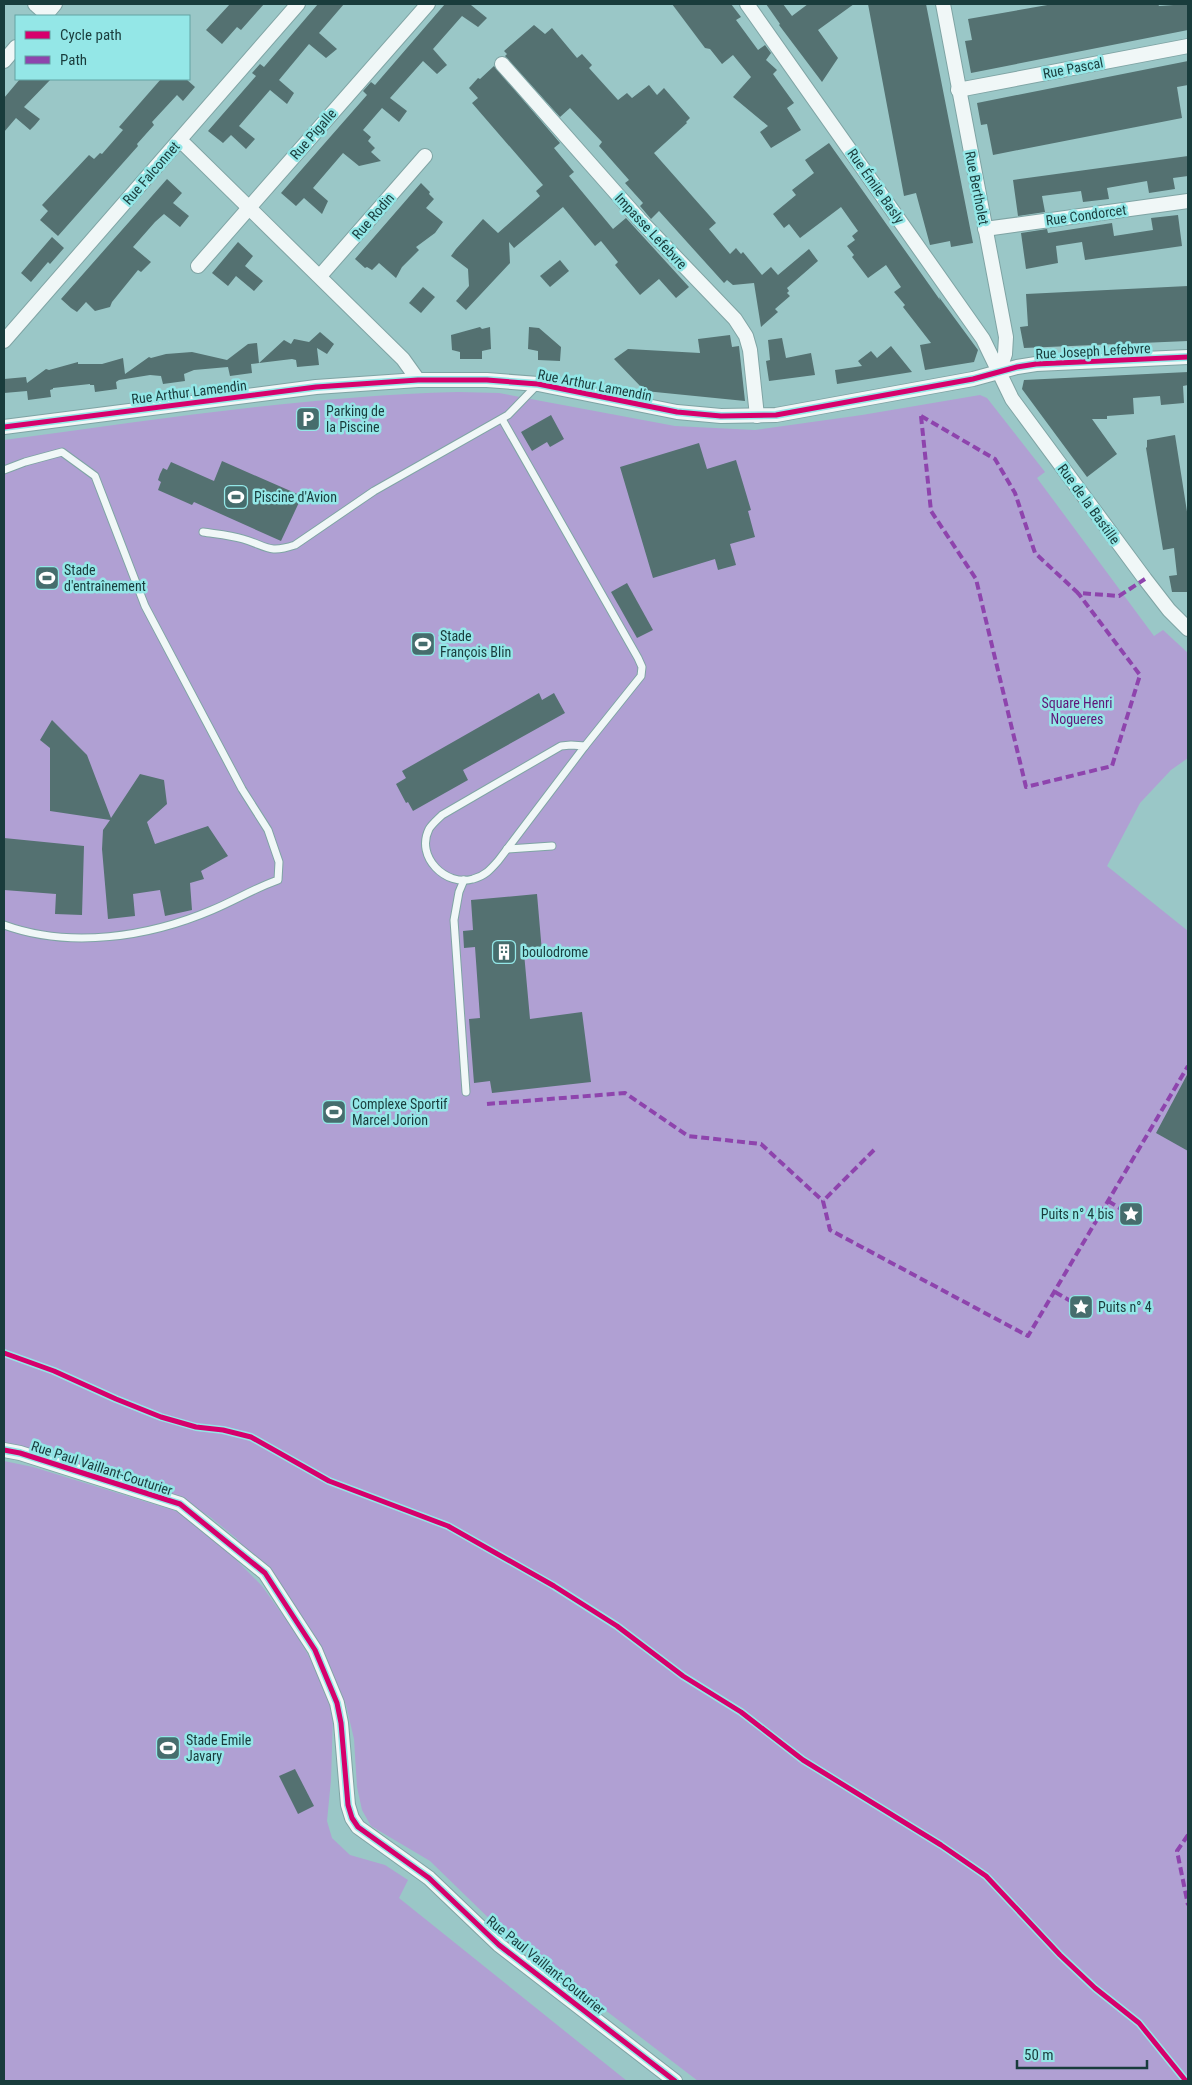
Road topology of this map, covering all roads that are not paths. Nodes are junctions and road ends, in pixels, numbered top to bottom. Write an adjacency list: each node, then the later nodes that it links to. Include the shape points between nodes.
1 (35, 4): 6 (street)
2 (298, 4): 12 (street, Rue Falconnet)
3 (428, 4): 15 (street, Rue Pigalle)
4 (747, 4): 21 (street, Rue Émile Basly, via 983,338)
5 (942, 4): 11 (street, Rue Bertholet)
6 (49, 11)
7 (1188, 46): 11 (street, Rue Pascal)
8 (15, 48): 9 (street)
9 (4, 61)
10 (502, 64): 24 (street, Impasse Lefebvre, via 639,219 735,320 746,336 750,350)
11 (958, 90): 16 (street, Rue Bertholet)
12 (180, 140): 15 (street); 19 (street, Rue Falconnet)
13 (425, 156): 18 (street, Rue Rodin)
14 (1188, 201): 16 (street, Rue Condorcet)
15 (249, 206): 17 (street, Rue Pigalle); 18 (street)
16 (985, 229): 21 (street, Rue Bertholet, via 1006,337)
17 (198, 266)
18 (320, 276): 22 (street, via 403,359)
19 (4, 341)
20 (1188, 357): 21 (street, Rue Joseph Lefebvre, via 1036,364)
21 (999, 372): 24 (street, Rue Arthur Lamendin, via 804,410); 29 (street, Rue de la Bastille, via 1012,399 1139,571)
22 (418, 380): 23 (street, Rue Arthur Lamendin); 26 (street, Rue Arthur Lamendin, via 316,388)
23 (538, 384): 24 (street, Rue Arthur Lamendin, via 677,412); 25 (lane)
24 (757, 416)
25 (502, 419): 28 (lane, via 374,491 296,545 269,550 242,539); 30 (lane, via 642,667 641,676)
26 (4, 427)
27 (4, 470): 34 (lane, via 62,452 94,476 146,606 242,789 268,830 279,862 278,880 171,926 108,936 76,937 44,935)
28 (203, 532)
29 (1188, 629)
30 (585, 746): 32 (lane); 33 (lane, via 561,746 434,822 428,830 426,842 432,863 447,878)
31 (552, 846): 32 (lane)
32 (507, 849): 33 (lane, via 487,873)
33 (464, 880): 35 (lane, via 454,920)
34 (4, 925)
35 (466, 1092)
36 (4, 1450): 37 (street, Rue Paul Vaillant-Couturier, via 180,1504 265,1573 315,1650 337,1703 348,1805 358,1826 429,1878 499,1945)
37 (676, 2081)

